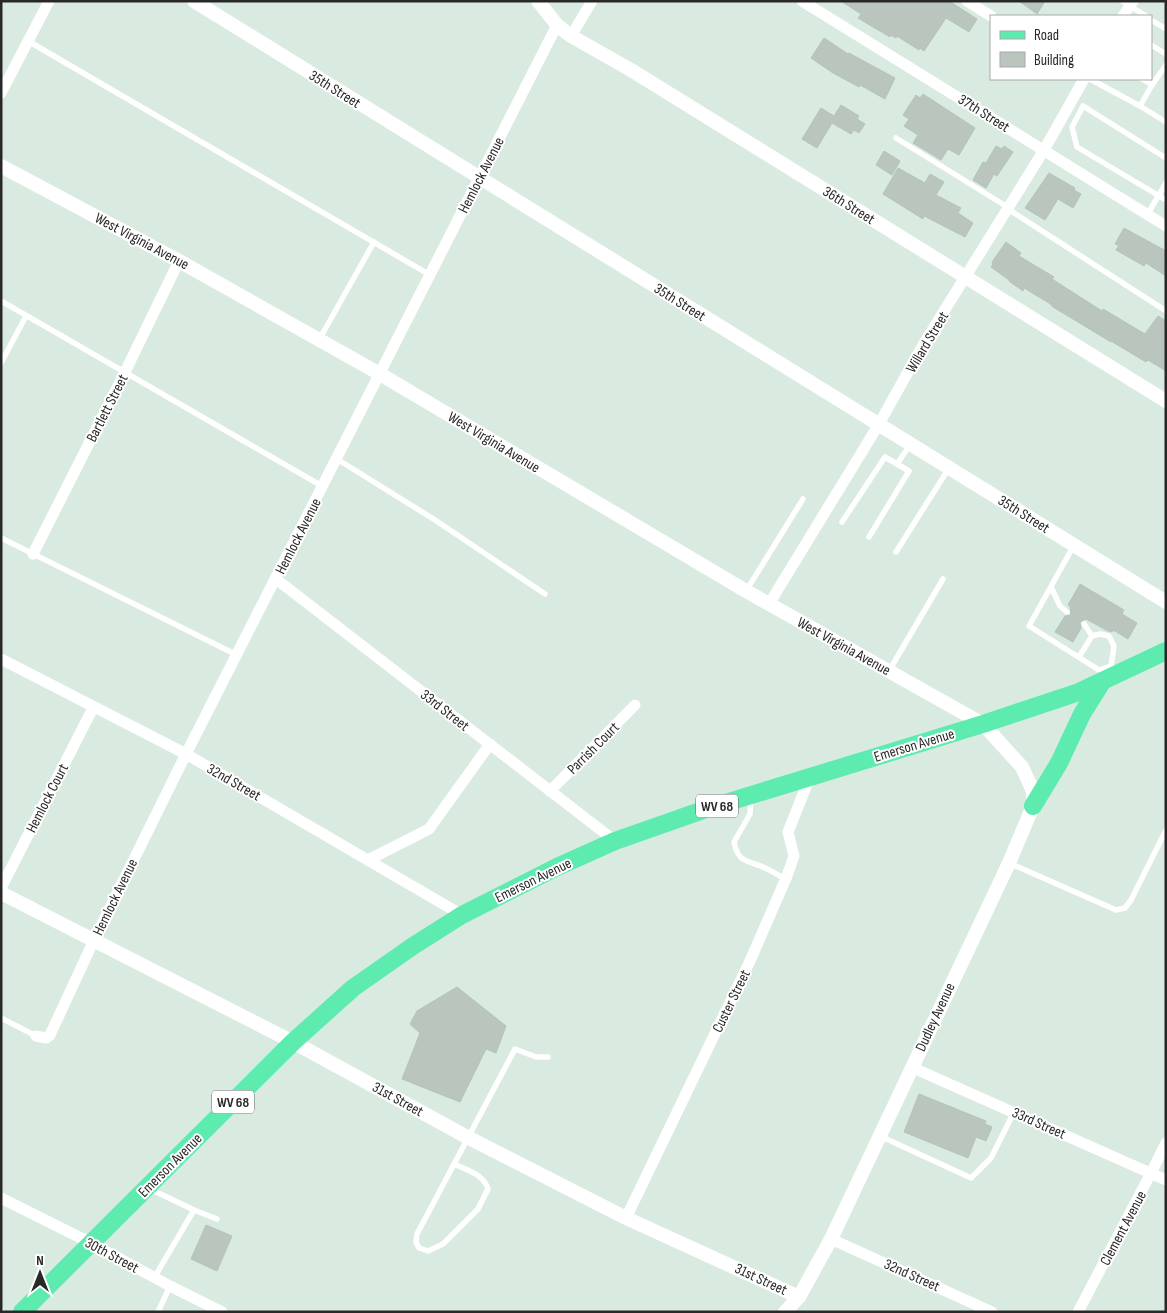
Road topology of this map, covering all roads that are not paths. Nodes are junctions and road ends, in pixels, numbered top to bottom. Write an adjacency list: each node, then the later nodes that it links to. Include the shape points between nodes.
1 (48, 1): 14 (street)
2 (194, 1): 29 (street, 35th Street)
3 (538, 1): 11 (street, 36th Street)
4 (592, 1): 13 (street)
5 (802, 1): 26 (street, 37th Street)
6 (967, 1): 8 (street)
7 (1127, 6): 9 (lane)
8 (990, 15)
9 (1144, 15)
10 (1152, 21): 12 (lane)
11 (557, 25): 13 (street, 36th Street); 29 (street, Hemlock Avenue)
12 (1166, 29)
13 (571, 36): 39 (street, 36th Street, via 640,75)
14 (28, 41): 22 (street); 36 (lane)
15 (1152, 46): 16 (lane)
16 (1166, 54)
17 (1166, 65): 21 (lane)
18 (1083, 80): 26 (street, Willard Street)
19 (1092, 80): 23 (lane)
20 (1144, 80): 21 (lane)
21 (1152, 85): 23 (lane)
22 (1, 94)
23 (1140, 106): 24 (lane)
24 (1166, 122)
25 (896, 138): 33 (lane)
26 (1044, 150): 33 (street, Willard Street); 34 (street, 37th Street)
27 (1166, 158): 31 (lane, via 1083,106 1072,127 1077,147)
28 (1, 166): 37 (street, West Virginia Avenue)
29 (479, 178): 38 (street, Hemlock Avenue); 48 (street, 35th Street)
30 (1166, 183): 31 (lane)
31 (1158, 196): 32 (lane); 34 (lane)
32 (1166, 200)
33 (1008, 208): 39 (street, Willard Street); 41 (lane)
34 (1147, 215): 35 (street, 37th Street)
35 (1166, 226)
36 (374, 242): 38 (lane); 43 (lane)
37 (179, 261): 43 (street, West Virginia Avenue); 45 (street, Bartlett Street)
38 (430, 275): 46 (street, Hemlock Avenue)
39 (966, 277): 47 (street, 36th Street); 48 (street, Willard Street)
40 (1, 301): 42 (lane)
41 (1166, 311)
42 (26, 316): 44 (lane); 45 (lane)
43 (319, 340): 46 (street, West Virginia Avenue)
44 (1, 363)
45 (125, 372): 53 (lane); 60 (street, Bartlett Street)
46 (380, 374): 50 (street, Hemlock Avenue); 64 (street, West Virginia Avenue)
47 (1166, 401)
48 (880, 424): 49 (street, 35th Street); 67 (street, Willard Street)
49 (911, 444): 51 (lane); 52 (street, 35th Street)
50 (337, 459): 53 (street, Hemlock Avenue); 65 (lane, via 436,520)
51 (897, 464): 55 (lane, via 885,457); 56 (lane, via 909,471)
52 (949, 468): 58 (street, 35th Street); 59 (lane)
53 (322, 486): 62 (street, Hemlock Avenue)
54 (803, 499): 64 (lane)
55 (842, 522)
56 (869, 537)
57 (1, 538): 60 (lane)
58 (1074, 545): 63 (lane); 66 (street, 35th Street)
59 (896, 552)
60 (32, 554): 72 (lane)
61 (943, 578): 76 (lane)
62 (276, 579): 72 (street, Hemlock Avenue); 81 (street, 33rd Street)
63 (1051, 587): 68 (lane, via 1060,606); 73 (lane, via 1029,626)
64 (746, 591): 67 (street, West Virginia Avenue)
65 (545, 594)
66 (1166, 602)
67 (769, 604): 76 (street, West Virginia Avenue)
68 (1067, 612)
69 (1084, 624): 70 (lane)
70 (1092, 636): 73 (lane); 75 (lane, via 1109,636 1114,646)
71 (1166, 651): 75 (main road, Emerson Avenue / WV 68)
72 (237, 655): 82 (street, Hemlock Avenue)
73 (1079, 657): 75 (lane, via 1099,670)
74 (1, 659): 79 (street, 32nd Street)
75 (1115, 670): 77 (main road, Emerson Avenue / WV 68)
76 (889, 671): 80 (street, West Virginia Avenue)
77 (1102, 682): 80 (main road, Emerson Avenue / WV 68); 86 (main road)
78 (635, 705): 84 (street, Parrish Court)
79 (93, 708): 82 (street, 32nd Street); 92 (street, Hemlock Court)
80 (982, 724): 83 (main road, Emerson Avenue / WV 68); 86 (street, via 1022,768 1033,791)
81 (490, 744): 84 (street, 33rd Street); 89 (street, via 430,829)
82 (186, 754): 89 (street, 32nd Street); 95 (street, Hemlock Avenue)
83 (810, 777): 85 (main road, Emerson Avenue / WV 68); 91 (street, Custer Street, via 788,832 794,856)
84 (550, 791): 88 (street, 33rd Street)
85 (752, 795): 88 (main road, Emerson Avenue / WV 68); 91 (lane, via 750,814 734,842 736,852 743,860)
86 (1033, 806): 90 (street, Dudley Avenue)
87 (1166, 830): 90 (lane, via 1131,900 1125,908 1116,910)
88 (615, 841): 94 (main road, Emerson Avenue / WV 68)
89 (368, 860): 94 (street, 32nd Street)
90 (1008, 863): 100 (street, Dudley Avenue)
91 (785, 879): 111 (street, Custer Street, via 750,961)
92 (1, 888)
93 (1, 893): 95 (street, 31st Street)
94 (462, 915): 98 (main road, Emerson Avenue / WV 68, via 354,988)
95 (94, 940): 97 (street, Hemlock Avenue, via 50,1035 46,1038); 98 (street, 31st Street)
96 (1, 1018): 97 (lane)
97 (36, 1036)
98 (293, 1042): 103 (street, 31st Street); 108 (main road, Emerson Avenue / WV 68)
99 (548, 1057): 103 (lane, via 536,1057 514,1048)
100 (912, 1067): 101 (street, 33rd Street); 102 (street, Dudley Avenue)
101 (1014, 1112): 102 (lane, via 991,1158 971,1178); 106 (street, 33rd Street)
102 (880, 1136): 113 (street, Dudley Avenue)
103 (467, 1137): 105 (lane); 111 (street, 31st Street)
104 (1166, 1143): 106 (street, Clement Avenue)
105 (454, 1164): 105 (lane, via 417,1234 418,1248 428,1251 443,1244 478,1209 488,1189 478,1176)
106 (1152, 1173): 107 (street, 33rd Street); 123 (street, Clement Avenue)
107 (1166, 1180)
108 (147, 1188): 110 (lane); 114 (main road, Emerson Avenue / WV 68)
109 (1, 1198): 114 (street, 30th Street)
110 (194, 1210): 112 (lane); 115 (lane)
111 (626, 1218): 117 (street, 31st Street)
112 (217, 1220)
113 (831, 1239): 117 (street, Dudley Avenue); 122 (street, 32nd Street)
114 (91, 1243): 115 (street, 30th Street); 118 (main road, Emerson Avenue / WV 68)
115 (154, 1278): 116 (street, 30th Street)
116 (170, 1286): 119 (lane); 120 (street, 30th Street)
117 (799, 1297): 121 (street, Dudley Avenue)
118 (22, 1312)
119 (158, 1312)
120 (222, 1312)
121 (785, 1312)
122 (992, 1312)
123 (1078, 1312)

